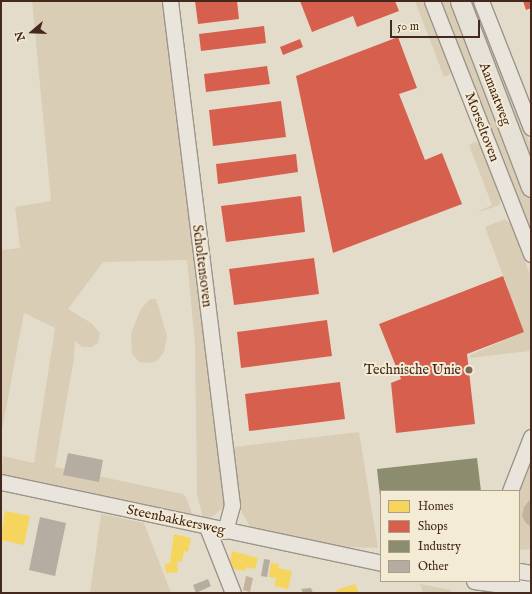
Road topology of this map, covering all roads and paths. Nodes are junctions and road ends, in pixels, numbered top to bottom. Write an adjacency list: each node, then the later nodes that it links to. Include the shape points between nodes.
1 (170, 1): 12 (street, Scholtensoven, via 232,505)
2 (432, 1): 7 (street, Morseltoven)
3 (460, 1): 6 (main road, Aamaatweg)
4 (481, 1): 5 (street)
5 (531, 128)
6 (531, 187)
7 (531, 254)
8 (531, 437): 10 (street)
9 (1, 482): 11 (street, Steenbakkersweg)
10 (510, 490)
11 (207, 527): 12 (street, Steenbakkersweg); 20 (street)
12 (226, 531): 13 (street, Steenbakkersweg)
13 (352, 557): 14 (street, Steenbakkersweg); 15 (street, Steenbakkersweg)
14 (380, 557)
15 (380, 563)
16 (520, 571): 17 (street)
17 (531, 572)
18 (481, 582): 19 (street)
19 (531, 589)
20 (233, 593)

